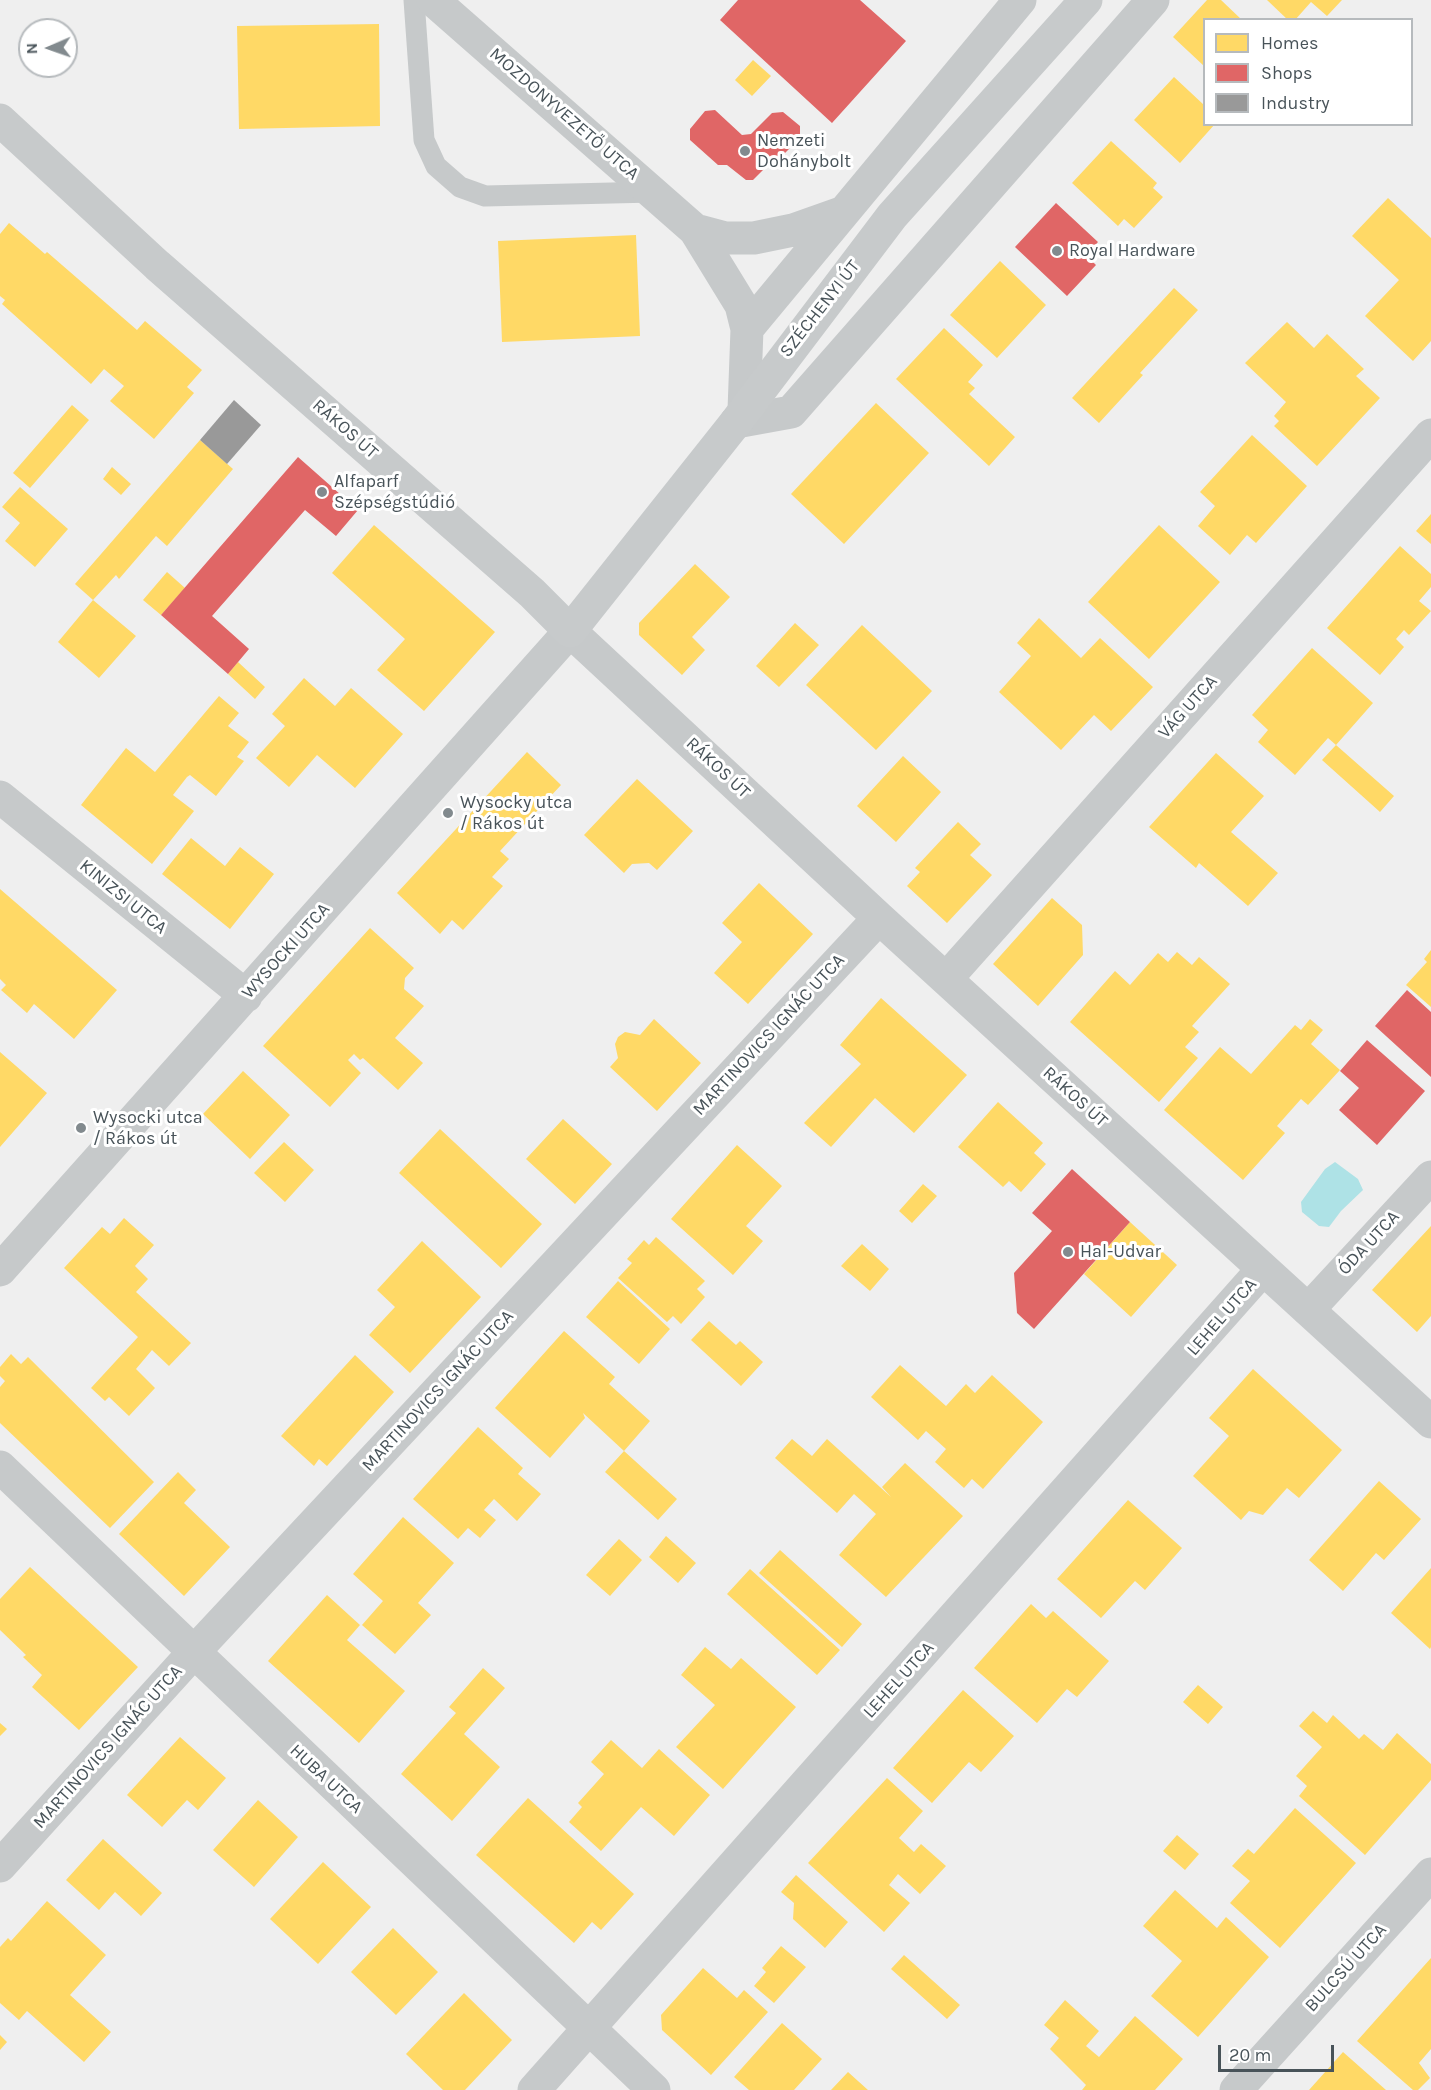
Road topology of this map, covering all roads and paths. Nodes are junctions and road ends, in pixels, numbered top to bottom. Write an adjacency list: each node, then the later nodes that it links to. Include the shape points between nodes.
1 (414, 0): 7 (lane, via 424,140 436,166 460,187 484,196)
2 (433, 0): 7 (street, MOZDONYVEZETŐ UTCA)
3 (1020, 0): 8 (street)
4 (1086, 0): 11 (street, SZÉCHENYI ÚT, via 892,216)
5 (1153, 0): 11 (street, via 791,412)
6 (0, 120): 13 (street, RÁKOS ÚT, via 157,265 532,593)
7 (654, 192): 9 (street, MOZDONYVEZETŐ UTCA)
8 (842, 213): 9 (street, MOZDONYVEZETŐ UTCA, via 754,238 725,238); 10 (street)
9 (695, 230): 10 (street, MOZDONYVEZETŐ UTCA, via 741,305)
10 (747, 330): 11 (street, MOZDONYVEZETŐ UTCA)
11 (740, 416): 13 (street, SZÉCHENYI ÚT)
12 (1431, 435): 16 (street, VÁG UTCA)
13 (570, 631): 15 (street, RÁKOS ÚT); 17 (street, WYSOCKI UTCA)
14 (0, 797): 17 (street, KINIZSI UTCA)
15 (879, 918): 16 (street, RÁKOS ÚT); 24 (street, MARTINOVICS IGNÁC UTCA)
16 (946, 979): 19 (street, RÁKOS ÚT)
17 (246, 996): 20 (street, WYSOCKI UTCA)
18 (1431, 1177): 21 (street, ÓDA UTCA)
19 (1263, 1269): 21 (street, RÁKOS ÚT); 27 (street, LEHEL UTCA)
20 (0, 1270)
21 (1308, 1310): 22 (street, RÁKOS ÚT)
22 (1431, 1422)
23 (0, 1467): 24 (street, HUBA UTCA)
24 (194, 1653): 25 (street, MARTINOVICS IGNÁC UTCA); 27 (street, HUBA UTCA)
25 (0, 1866)
26 (1431, 1874): 30 (street, BULCSÚ UTCA)
27 (588, 2028): 28 (street, LEHEL UTCA); 29 (street, HUBA UTCA)
28 (534, 2090)
29 (654, 2090)
30 (1236, 2090)

